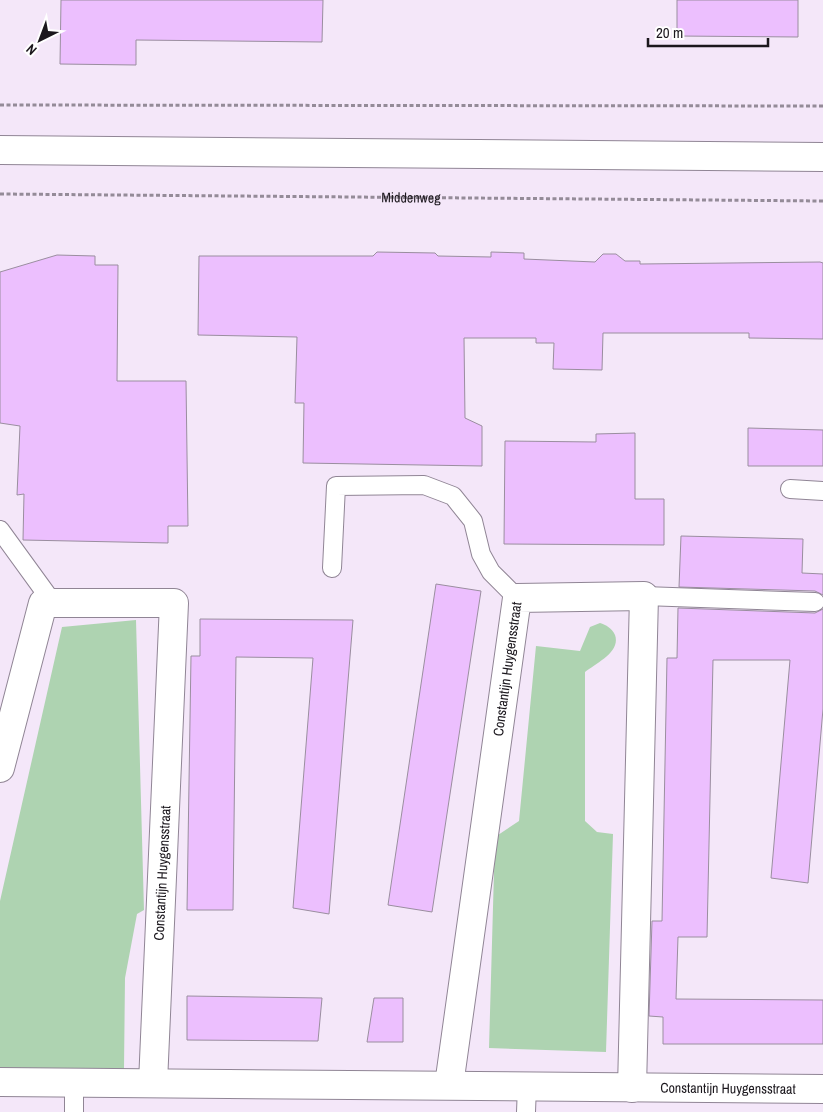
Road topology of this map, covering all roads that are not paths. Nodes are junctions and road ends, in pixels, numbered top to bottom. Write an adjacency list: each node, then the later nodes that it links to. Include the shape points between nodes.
1 (0, 150): 2 (street)
2 (823, 157)
3 (790, 489): 4 (lane)
4 (823, 491)
5 (0, 530): 9 (lane)
6 (332, 568): 8 (lane, via 336,486 424,485 453,496 458,502 473,521 481,554 491,572)
7 (644, 596): 8 (street, Constantijn Huygensstraat); 10 (lane); 16 (street)
8 (517, 598): 15 (street, Constantijn Huygensstraat)
9 (53, 602): 11 (street, via 43,603); 14 (street, Constantijn Huygensstraat, via 174,603)
10 (815, 602)
11 (0, 768)
12 (0, 1082): 13 (street, Constantijn Huygensstraat)
13 (74, 1082): 14 (street, Constantijn Huygensstraat); 19 (lane)
14 (152, 1083): 15 (street, Constantijn Huygensstraat)
15 (449, 1085): 18 (street, Constantijn Huygensstraat)
16 (632, 1088): 17 (street, Constantijn Huygensstraat); 18 (street, Constantijn Huygensstraat)
17 (823, 1089)
18 (526, 1099)
19 (74, 1112)

